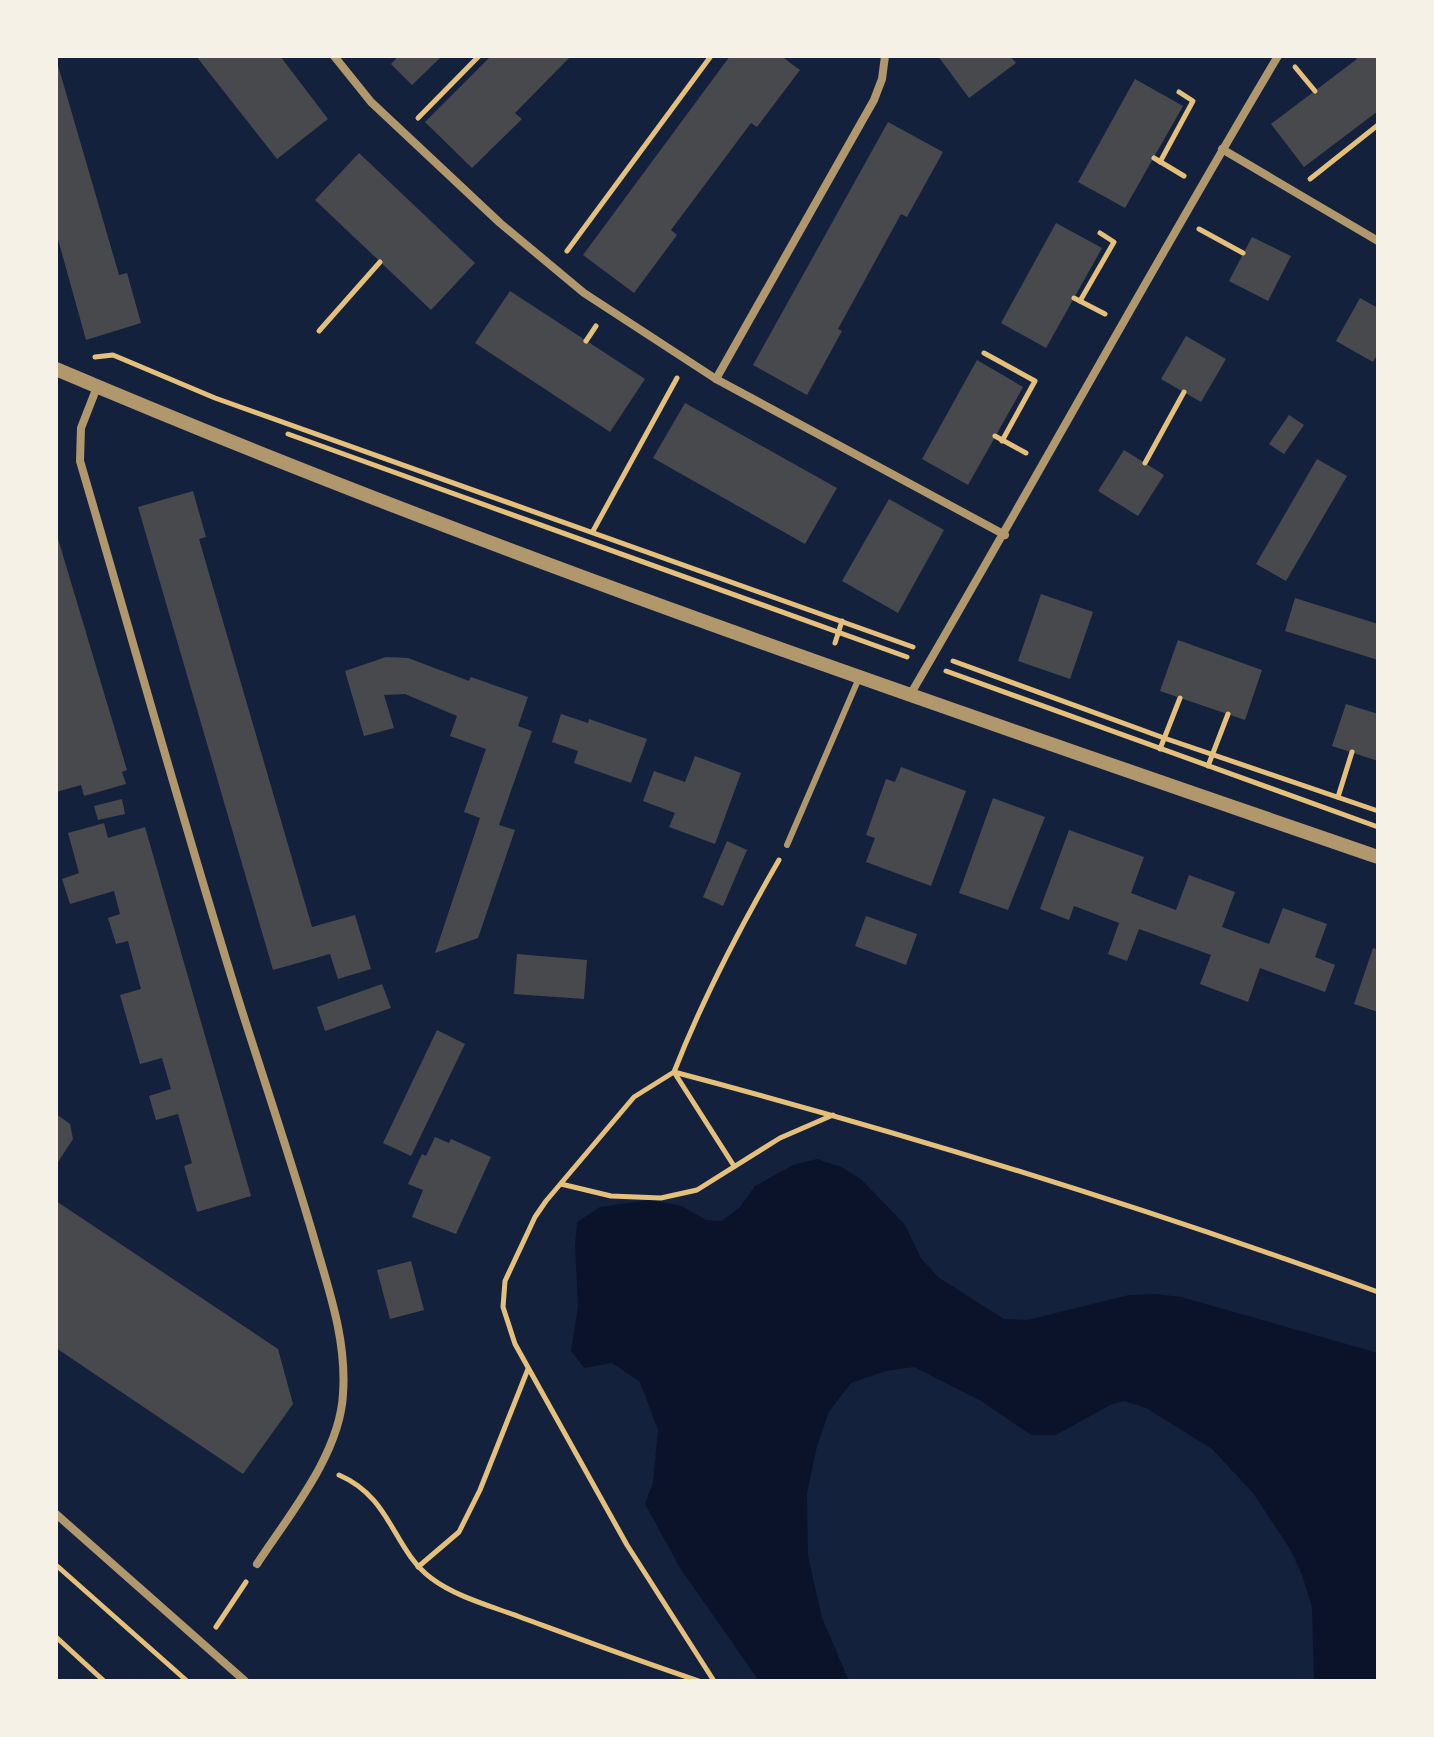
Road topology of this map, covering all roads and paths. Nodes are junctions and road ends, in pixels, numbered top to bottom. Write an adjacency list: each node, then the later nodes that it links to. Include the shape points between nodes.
1 (334, 56): 10 (street)
2 (479, 56): 10 (path)
3 (711, 56): 19 (path)
4 (885, 56): 26 (street, via 874,100)
5 (1278, 56): 11 (street)
6 (1286, 56): 7 (path)
7 (1315, 91)
8 (1179, 92): 12 (path, via 1193,101 1157,160)
9 (1378, 125): 13 (path)
10 (403, 133): 19 (street)
11 (1222, 149): 12 (street); 13 (street)
12 (1201, 186): 14 (street)
13 (1294, 192): 16 (street)
14 (1183, 220): 17 (path); 20 (street)
15 (1100, 233): 20 (path, via 1114,242 1077,300)
16 (1378, 241)
17 (1243, 253)
18 (380, 262): 21 (path)
19 (554, 268): 24 (street)
20 (1123, 324): 32 (street)
21 (319, 331)
22 (984, 353): 31 (path, via 1035,381)
23 (90, 357): 34 (path, via 113,355 215,398)
24 (687, 360): 26 (street); 34 (path)
25 (56, 369): 27 (street)
26 (716, 379): 35 (street)
27 (97, 387): 38 (street, via 453,528); 60 (street, via 81,428 80,461 340,1328 343,1397 337,1432)
28 (1184, 392): 33 (path)
29 (287, 433): 37 (path)
30 (995, 436): 31 (path)
31 (1002, 441): 32 (path)
32 (1046, 462): 35 (street)
33 (1145, 463)
34 (593, 531): 36 (path)
35 (1005, 535): 36 (street)
36 (934, 654): 37 (street); 42 (path)
37 (928, 665): 39 (street); 43 (path)
38 (859, 678): 39 (street); 52 (lane)
39 (910, 695): 47 (street)
40 (1180, 698): 42 (path)
41 (1228, 714): 45 (path)
42 (1164, 738): 43 (path); 45 (path)
43 (1161, 748): 46 (path); 47 (path)
44 (1352, 752): 49 (path)
45 (1213, 754): 46 (path); 49 (path)
46 (1208, 766): 48 (path); 51 (path)
47 (1150, 778): 48 (street)
48 (1198, 795): 53 (street)
49 (1338, 797): 50 (path)
50 (1378, 811)
51 (1378, 827)
52 (787, 845): 54 (path, via 731,945)
53 (1378, 857)
54 (674, 1072): 55 (path); 56 (path); 57 (path, via 634,1097)
55 (834, 1114): 56 (path); 58 (path, via 1116,1202)
56 (734, 1166): 57 (path, via 697,1190 661,1198 611,1196)
57 (561, 1184): 59 (path, via 535,1217 505,1281 503,1307)
58 (1378, 1292)
59 (528, 1368): 64 (path, via 459,1532); 71 (path, via 627,1545)
60 (320, 1467): 62 (street); 64 (path, via 376,1500)
61 (56, 1514): 66 (street)
62 (257, 1564): 66 (path)
63 (56, 1565): 68 (path)
64 (418, 1567): 70 (path, via 446,1588)
65 (56, 1637): 67 (path)
66 (205, 1645): 69 (street)
67 (104, 1681)
68 (187, 1681)
69 (245, 1681)
70 (699, 1681)
71 (714, 1681)

